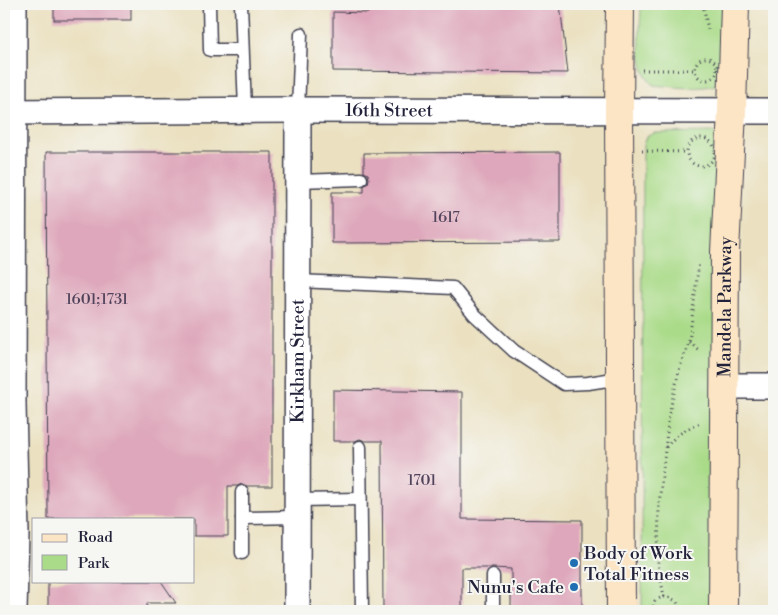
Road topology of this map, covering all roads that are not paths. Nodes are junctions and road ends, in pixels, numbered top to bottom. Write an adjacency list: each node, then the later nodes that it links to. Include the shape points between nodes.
1 (14, 4): 13 (street)
2 (209, 4): 7 (lane, via 210,50)
3 (241, 4): 7 (lane)
4 (620, 4): 10 (main road)
5 (735, 4): 11 (main road, Mandela Parkway)
6 (301, 34): 9 (lane)
7 (242, 50): 8 (lane)
8 (245, 110): 9 (street, 16th Street); 13 (street, 16th Street)
9 (298, 110): 10 (street, 16th Street); 15 (street, Kirkham Street)
10 (619, 110): 11 (street, 16th Street); 17 (main road)
11 (732, 111): 12 (street, 16th Street); 18 (main road, Mandela Parkway, via 725,252)
12 (774, 111)
13 (9, 112): 27 (street, via 16,534)
14 (361, 179): 15 (lane)
15 (298, 181): 16 (street, Kirkham Street)
16 (298, 281): 17 (lane, via 453,288 474,314 514,351 564,384); 23 (street, Kirkham Street)
17 (620, 378): 31 (main road)
18 (724, 386): 19 (street); 32 (main road, Mandela Parkway)
19 (774, 386)
20 (360, 447): 22 (lane)
21 (242, 492): 24 (lane)
22 (360, 499): 23 (lane); 29 (lane)
23 (297, 508): 24 (lane); 28 (street, Kirkham Street)
24 (242, 518): 25 (lane)
25 (242, 553)
26 (493, 576): 30 (lane)
27 (14, 611)
28 (297, 611)
29 (362, 611)
30 (493, 611)
31 (633, 611)
32 (723, 611)

